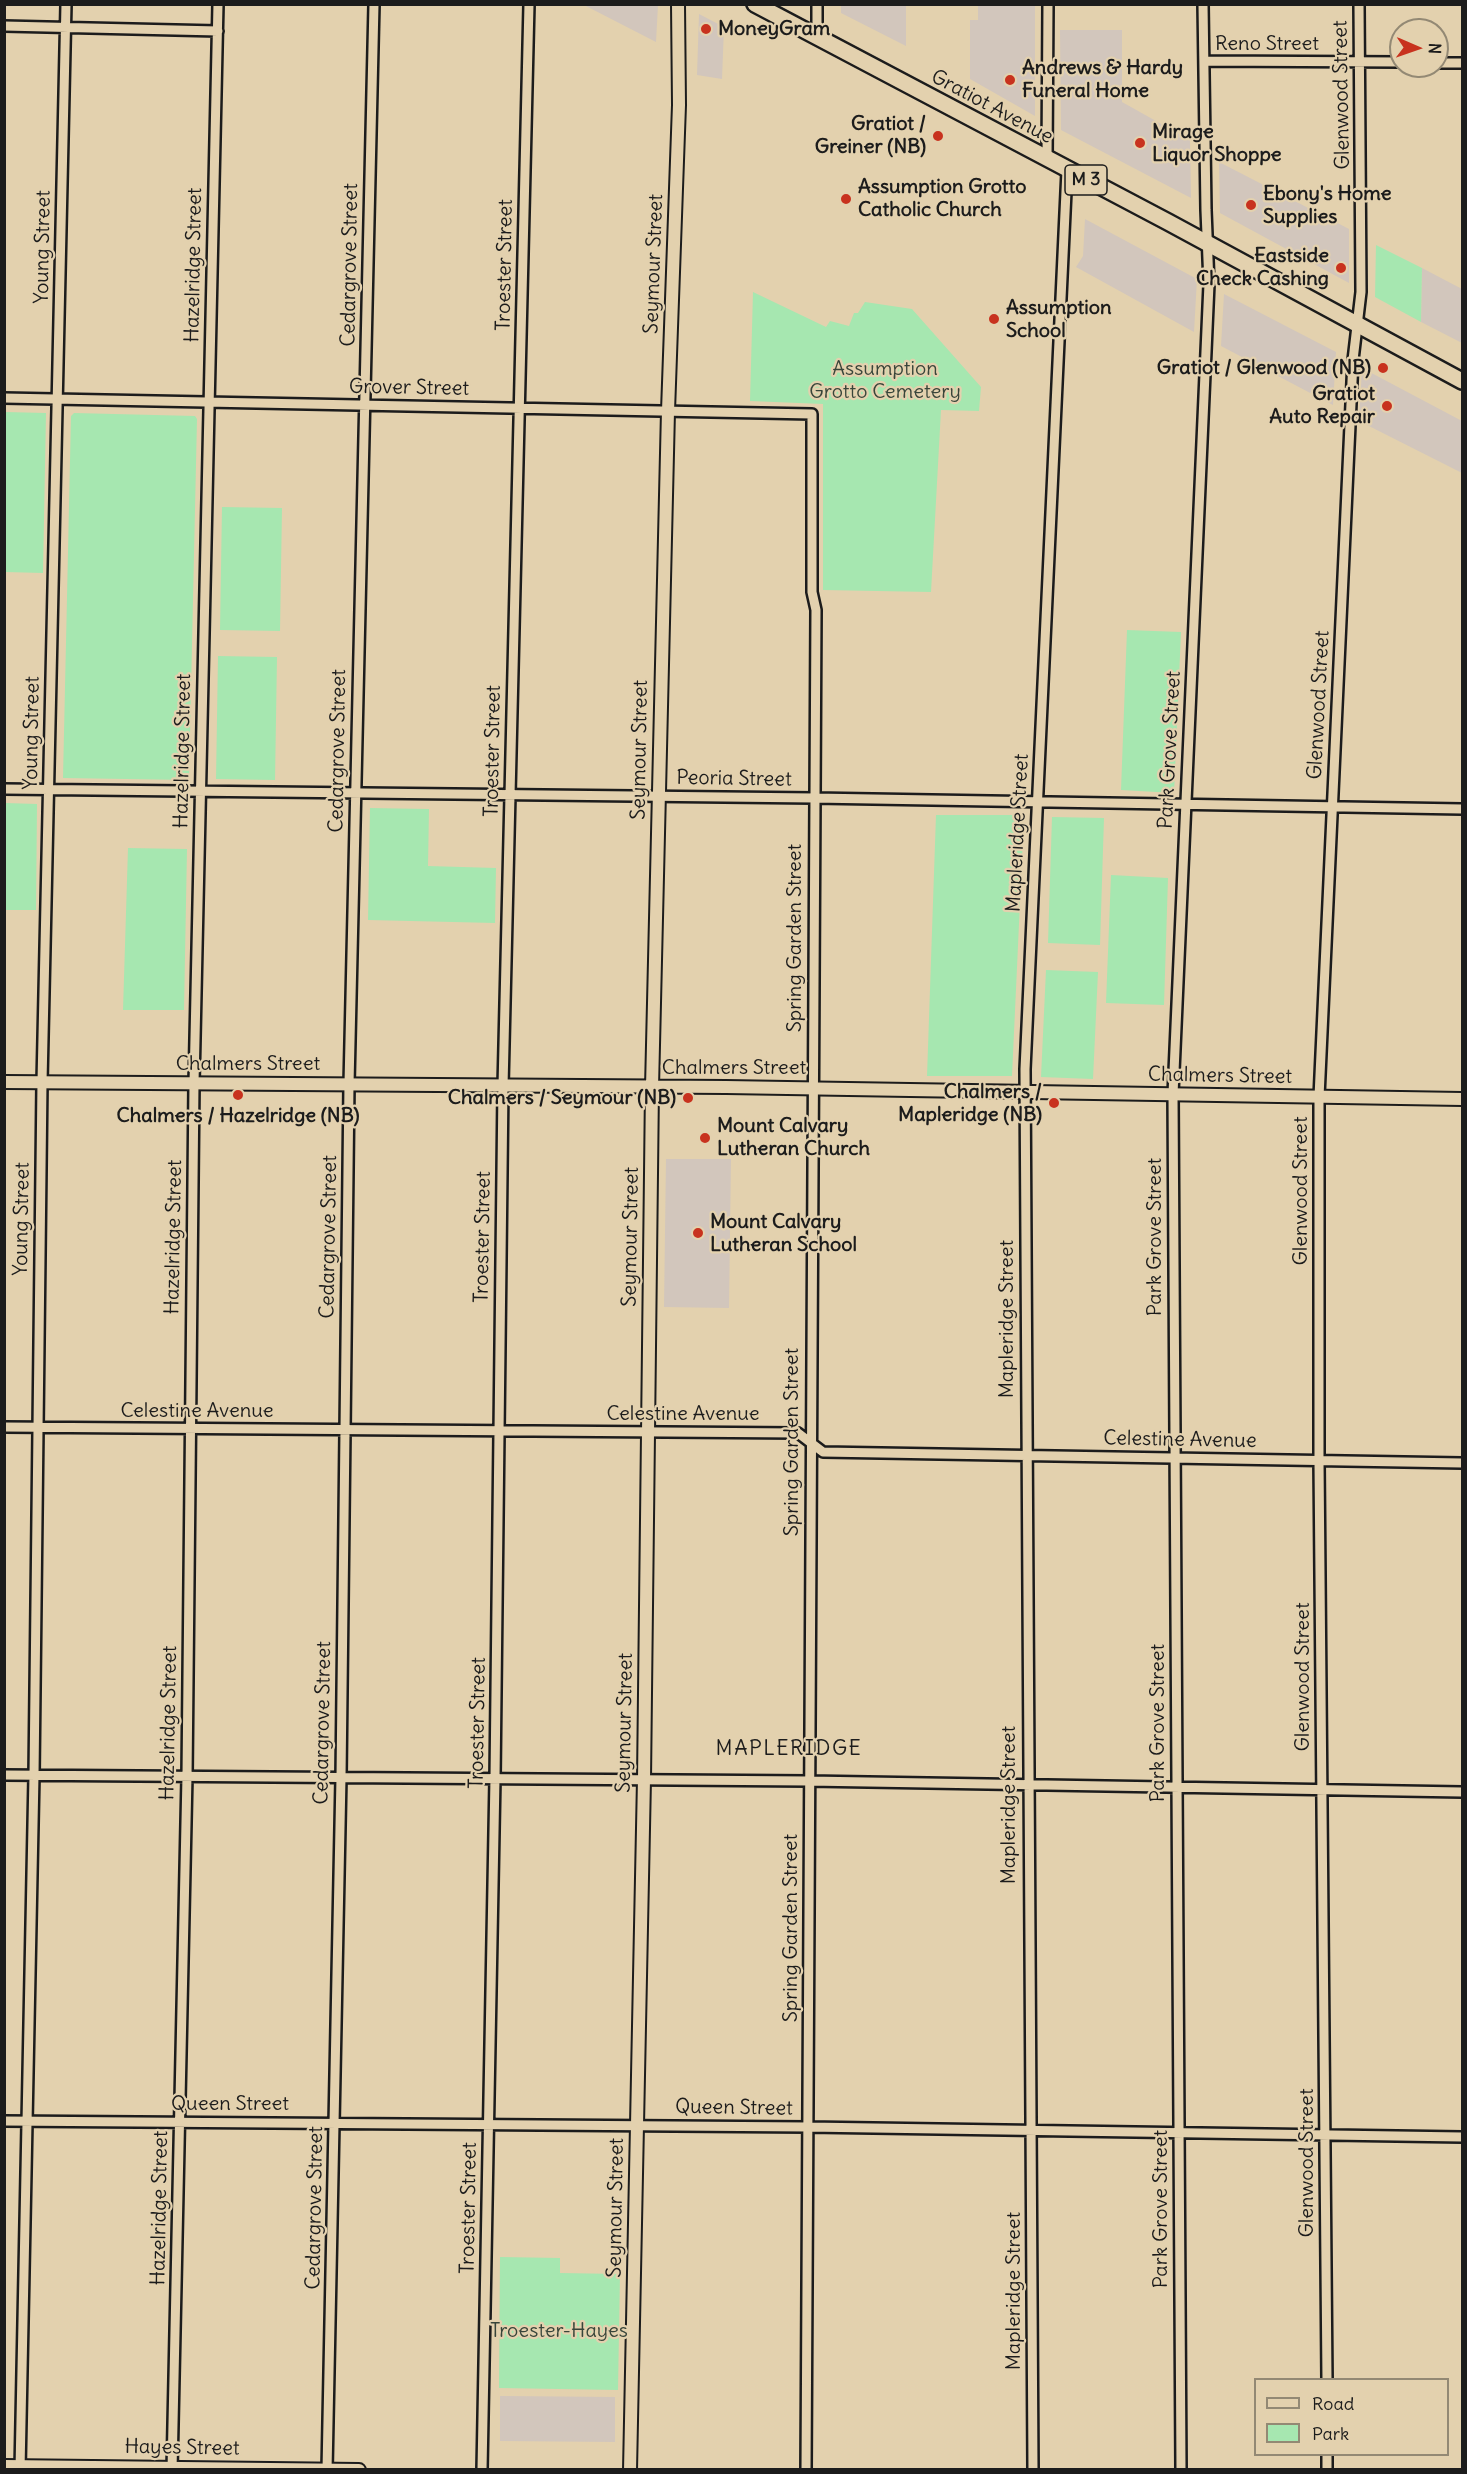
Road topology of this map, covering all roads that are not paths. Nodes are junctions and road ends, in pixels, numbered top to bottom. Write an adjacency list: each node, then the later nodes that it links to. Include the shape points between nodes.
1 (66, 4): 12 (street, Young Street)
2 (218, 4): 13 (street, Hazelridge Street)
3 (374, 4): 26 (street, Cedargrove Street)
4 (530, 4): 27 (street, Troester Street)
5 (678, 4): 28 (street, Seymour Street, via 679,105)
6 (755, 4): 14 (main road, Gratiot Avenue / M 3)
7 (817, 4): 14 (street)
8 (1047, 4): 18 (street)
9 (1203, 4): 15 (street, Park Grove Street)
10 (1359, 4): 16 (street, Glenwood Street)
11 (4, 26): 12 (street)
12 (66, 28): 13 (street); 24 (street, Young Street)
13 (218, 31): 25 (street, Hazelridge Street)
14 (817, 38): 18 (main road, Gratiot Avenue / M 3)
15 (1204, 61): 16 (street, Reno Street); 20 (street, Park Grove Street)
16 (1359, 62): 17 (street, Reno Street); 21 (street, Glenwood Street, via 1361,278)
17 (1389, 63)
18 (1047, 160): 19 (main road, Gratiot Avenue / M 3)
19 (1067, 170): 20 (main road, Gratiot Avenue / M 3); 37 (street, Mapleridge Street)
20 (1207, 245): 21 (main road, Gratiot Avenue / M 3); 38 (street, Park Grove Street, via 1208,343)
21 (1356, 324): 22 (main road, Gratiot Avenue / M 3); 39 (street, Glenwood Street)
22 (1462, 381)
23 (4, 398): 24 (street, Grover Street)
24 (58, 399): 25 (street, Grover Street); 31 (street, Young Street)
25 (209, 402): 26 (street, Grover Street); 32 (street, Hazelridge Street)
26 (364, 405): 27 (street, Grover Street); 33 (street, Cedargrove Street)
27 (520, 408): 28 (street, Grover Street); 34 (street, Troester Street)
28 (668, 411): 29 (street, Grover Street); 35 (street, Seymour Street)
29 (812, 414): 36 (street, Spring Garden Street)
30 (4, 789): 31 (street, Peoria Street)
31 (48, 790): 32 (street, Peoria Street); 42 (street, Young Street)
32 (200, 791): 33 (street, Peoria Street); 43 (street, Hazelridge Street)
33 (356, 793): 34 (street, Peoria Street); 44 (street, Cedargrove Street)
34 (510, 794): 35 (street, Peoria Street); 45 (street, Troester Street)
35 (659, 796): 36 (street, Peoria Street); 46 (street, Seymour Street)
36 (814, 798): 37 (street, Peoria Street); 47 (street, Spring Garden Street)
37 (1037, 801): 38 (street, Peoria Street); 48 (street, Mapleridge Street)
38 (1185, 804): 39 (street, Peoria Street); 49 (street, Park Grove Street)
39 (1332, 807): 40 (street, Peoria Street); 50 (street, Glenwood Street)
40 (1462, 809)
41 (4, 1082): 42 (street, Chalmers Street)
42 (42, 1082): 43 (street, Chalmers Street); 53 (street, Young Street)
43 (194, 1083): 44 (street, Chalmers Street); 54 (street, Hazelridge Street)
44 (349, 1084): 45 (street, Chalmers Street); 55 (street, Cedargrove Street)
45 (503, 1086): 46 (street, Chalmers Street); 56 (street, Troester Street)
46 (652, 1087): 47 (street, Chalmers Street); 57 (street, Seymour Street)
47 (812, 1088): 48 (street, Chalmers Street); 58 (street, Spring Garden Street)
48 (1025, 1092): 49 (street, Chalmers Street); 59 (street, Mapleridge Street)
49 (1173, 1094): 50 (street, Chalmers Street); 60 (street, Park Grove Street)
50 (1320, 1097): 51 (street, Chalmers Street); 61 (street, Glenwood Street)
51 (1462, 1099)
52 (4, 1427): 53 (street, Celestine Avenue)
53 (38, 1428): 54 (street, Celestine Avenue); 64 (street, Young Street)
54 (190, 1428): 55 (street, Celestine Avenue); 65 (street, Hazelridge Street)
55 (344, 1429): 56 (street, Celestine Avenue); 66 (street, Cedargrove Street)
56 (499, 1431): 57 (street, Celestine Avenue); 67 (street, Troester Street)
57 (648, 1432): 58 (street, Celestine Avenue, via 798,1433); 68 (street, Seymour Street)
58 (810, 1443): 59 (street, Celestine Avenue, via 822,1452); 69 (street, Spring Garden Street)
59 (1025, 1456): 60 (street, Celestine Avenue); 70 (street, Mapleridge Street)
60 (1174, 1458): 61 (street, Celestine Avenue); 71 (street, Park Grove Street)
61 (1319, 1461): 62 (street, Celestine Avenue); 72 (street, Glenwood Street)
62 (1462, 1463)
63 (4, 1775): 64 (street)
64 (34, 1775): 65 (street); 75 (street, Young Street)
65 (187, 1776): 66 (street); 76 (street, Hazelridge Street)
66 (341, 1777): 67 (street); 77 (street, Cedargrove Street)
67 (495, 1778): 68 (street); 78 (street, Troester Street)
68 (644, 1779): 69 (street); 79 (street, Seymour Street)
69 (809, 1781): 70 (street); 80 (street, Spring Garden Street)
70 (1027, 1784): 71 (street); 81 (street, Mapleridge Street)
71 (1176, 1786): 72 (street); 82 (street, Park Grove Street)
72 (1322, 1789): 73 (street); 83 (street, Glenwood Street)
73 (1462, 1792)
74 (4, 2121): 75 (street, Queen Street)
75 (27, 2121): 76 (street, Queen Street); 87 (street, Young Street)
76 (179, 2122): 77 (street, Queen Street); 88 (street, Hazelridge Street)
77 (334, 2123): 78 (street, Queen Street); 89 (street, Cedargrove Street)
78 (488, 2124): 79 (street, Queen Street); 91 (street, Troester Street)
79 (637, 2126): 80 (street, Queen Street); 92 (street, Seymour Street)
80 (808, 2127): 81 (street, Queen Street); 93 (street, Spring Garden Street)
81 (1030, 2130): 82 (street, Queen Street); 94 (street, Mapleridge Street)
82 (1179, 2132): 83 (street, Queen Street); 95 (street, Park Grove Street)
83 (1325, 2135): 84 (street, Queen Street); 85 (street, Glenwood Street)
84 (1462, 2137)
85 (1327, 2378)
86 (4, 2466): 87 (street, Hayes Street)
87 (20, 2468): 88 (street, Hayes Street)
88 (172, 2469): 89 (street, Hayes Street)
89 (327, 2469): 90 (street, Hayes Street)
90 (359, 2469)
91 (482, 2469)
92 (630, 2469)
93 (806, 2469)
94 (1033, 2469)
95 (1181, 2469)

